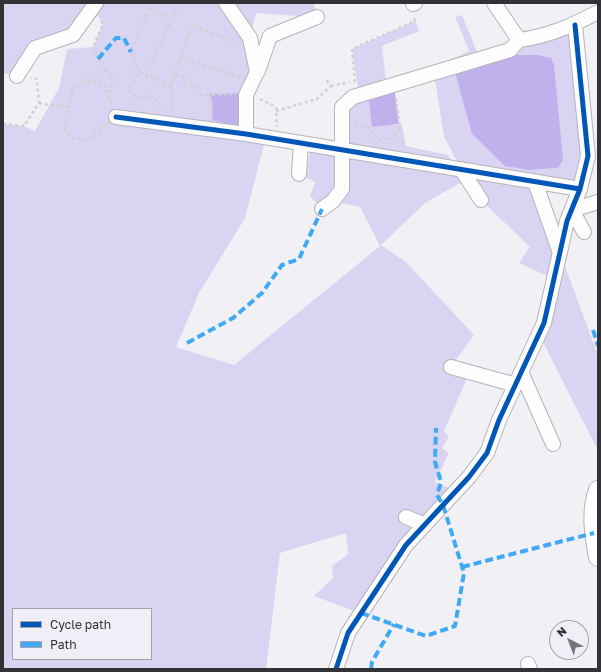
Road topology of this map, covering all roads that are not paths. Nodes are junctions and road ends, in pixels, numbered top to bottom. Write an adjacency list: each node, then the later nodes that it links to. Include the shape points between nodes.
1 (226, 3): 9 (street, via 250,38 253,50)
2 (494, 3): 7 (street)
3 (95, 5): 8 (street, via 73,35 35,48)
4 (598, 12): 6 (street)
5 (317, 17): 9 (street, via 270,36)
6 (574, 24): 7 (street, via 543,36); 17 (street, via 588,156)
7 (519, 40): 13 (street, via 510,50 353,97 342,107)
8 (17, 76)
9 (252, 82): 11 (street)
10 (116, 117): 11 (street)
11 (246, 134): 12 (street)
12 (301, 143): 13 (street); 15 (street)
13 (342, 150): 14 (street); 20 (street, via 342,189 333,201)
14 (461, 169): 16 (street); 18 (street)
15 (298, 174)
16 (535, 182): 17 (street); 23 (street)
17 (580, 189): 21 (street)
18 (481, 200)
19 (598, 202): 21 (street)
20 (322, 209)
21 (572, 210): 22 (street); 23 (street)
22 (584, 232)
23 (560, 254): 25 (street, via 544,323)
24 (451, 367): 26 (street)
25 (522, 372): 26 (street); 27 (street)
26 (516, 385): 30 (street, via 487,453 469,477)
27 (553, 444)
28 (598, 490): 31 (street, via 593,528)
29 (406, 517): 30 (street)
30 (425, 525): 32 (street, via 406,545 348,633)
31 (598, 557)
32 (336, 669)

